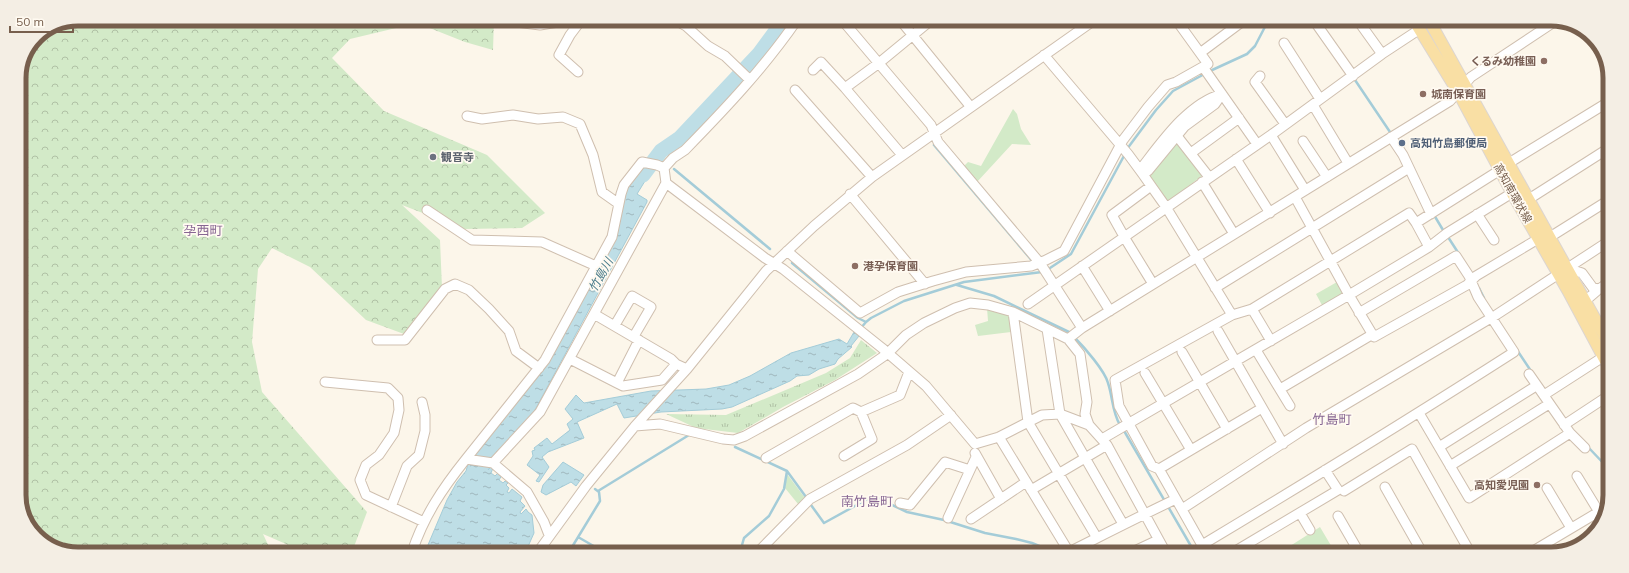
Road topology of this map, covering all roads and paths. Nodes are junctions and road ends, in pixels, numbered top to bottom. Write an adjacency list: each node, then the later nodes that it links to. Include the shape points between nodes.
1 (578, 26): 23 (street, via 559,55)
2 (685, 26): 26 (street)
3 (793, 26): 26 (street, via 780,45)
4 (847, 26): 20 (street)
5 (905, 26): 15 (street)
6 (924, 26): 15 (street)
7 (1087, 26): 19 (street)
8 (1181, 26): 17 (street)
9 (1236, 26): 17 (street)
10 (1318, 26): 25 (street)
11 (1362, 26): 18 (street)
12 (1418, 26): 18 (street); 28 (main road, 高知南環状線)
13 (1432, 26): 28 (main road, 高知南環状線)
14 (1548, 26): 28 (street, via 1471,77)
15 (913, 35): 20 (street); 33 (street)
16 (1284, 43): 31 (street)
17 (1200, 53): 22 (street, via 1208,64)
18 (1382, 54): 25 (street)
19 (1044, 55): 33 (street); 44 (street)
20 (879, 63): 27 (street); 38 (street, via 931,125)
21 (813, 70): 27 (street, via 821,62)
22 (1206, 70): 30 (street); 44 (street, via 1167,85 1148,107)
23 (578, 72)
24 (1260, 76): 37 (street, via 1255,82)
25 (1353, 76): 31 (street)
26 (749, 78): 50 (street, via 685,150)
27 (845, 88): 47 (street)
28 (1462, 88): 41 (street, via 1450,101); 51 (main road, 高知南環状線)
29 (795, 90): 54 (street)
30 (1222, 94): 35 (street); 36 (street, via 1215,104)
31 (1316, 102): 37 (street); 49 (street)
32 (1603, 105): 51 (street)
33 (970, 106): 38 (street)
34 (467, 116): 64 (street, via 482,120 513,115 538,119 563,117 580,124 593,156 602,192)
35 (1239, 118): 43 (street); 46 (street)
36 (1183, 123): 40 (street); 53 (street, via 1143,166)
37 (1285, 124): 39 (street)
38 (934, 133): 47 (street); 86 (street, via 938,142)
39 (1271, 135): 43 (street); 59 (street)
40 (1177, 136): 46 (street); 53 (street, via 1148,171)
41 (1391, 136): 49 (street); 52 (street)
42 (1303, 141): 55 (street)
43 (1257, 144): 48 (street)
44 (1124, 149): 53 (street); 86 (street, via 1065,249)
45 (1603, 152): 63 (street)
46 (1191, 153): 56 (street)
47 (902, 155): 54 (street)
48 (1236, 159): 56 (street); 68 (street)
49 (1348, 163): 55 (street)
50 (661, 166): 57 (street); 64 (street, via 642,162 624,185)
51 (1505, 167): 60 (main road, 高知南環状線); 63 (main road, 高知南環状線); 69 (street)
52 (1409, 168): 69 (street); 72 (street)
53 (1142, 173): 58 (street)
54 (872, 176): 61 (street)
55 (1327, 177): 59 (street)
56 (1206, 180): 66 (street); 73 (street)
57 (666, 183): 83 (street); 102 (street)
58 (1151, 186): 66 (street); 74 (street, via 1112,216)
59 (1305, 190): 62 (street)
60 (1512, 193): 70 (street); 76 (main road, 高知南環状線)
61 (850, 194): 80 (street); 89 (street)
62 (1296, 196): 68 (street); 72 (street)
63 (1529, 199): 75 (main road, 高知南環状線)
64 (619, 204): 84 (street, via 612,237)
65 (1603, 204): 75 (street)
66 (1166, 206): 74 (street); 81 (street)
67 (427, 210): 84 (street, via 472,240 542,242)
68 (1270, 213): 73 (street)
69 (1431, 214): 71 (street)
70 (1477, 214): 77 (street); 79 (street, via 1447,232)
71 (1416, 223): 79 (street); 82 (street, via 1409,213)
72 (1312, 228): 82 (street); 93 (street)
73 (1234, 234): 81 (street)
74 (1124, 236): 85 (street); 90 (street)
75 (1550, 237): 87 (main road, 高知南環状線)
76 (1538, 239): 87 (main road, 高知南環状線); 88 (street)
77 (1494, 240)
78 (1603, 245): 87 (street)
79 (1429, 247): 95 (street)
80 (787, 251): 83 (street); 89 (street, via 860,313 898,292)
81 (1196, 258): 90 (street); 93 (street)
82 (1330, 260): 95 (street); 98 (street)
83 (774, 264): 116 (street); 124 (street)
84 (596, 266): 123 (street)
85 (1082, 266): 91 (street); 100 (street)
86 (1044, 268): 89 (street, via 1031,266 962,273); 91 (street)
87 (1563, 271): 94 (street, via 1582,273 1593,288); 96 (main road, 高知南環状線); 104 (street); 118 (main road, 高知南環状線)
88 (1471, 281): 101 (street, via 1456,256); 104 (street); 110 (street, via 1374,337)
89 (925, 284)
90 (1153, 284): 100 (street)
91 (1056, 285): 97 (street); 107 (street)
92 (1603, 286): 94 (street)
93 (1216, 288): 103 (street)
94 (1599, 289): 96 (street)
95 (1349, 296): 101 (street); 114 (street)
96 (1585, 301): 109 (main road, 高知南環状線)
97 (1028, 304)
98 (1252, 309): 103 (street); 114 (street)
99 (1013, 312): 106 (street); 116 (street, via 982,304 955,308 924,323); 144 (street)
100 (1110, 312): 107 (street)
101 (1359, 313): 110 (street)
102 (594, 314): 105 (street); 119 (street)
103 (1232, 315): 147 (street, via 1115,380 1118,406)
104 (1491, 317): 141 (street, via 1514,352); 154 (street)
105 (615, 325): 111 (street); 111 (street, via 632,296 651,307)
106 (1047, 328): 112 (street); 142 (street)
107 (1082, 328): 112 (street)
108 (1218, 332): 120 (street)
109 (1603, 333)
110 (1373, 334): 132 (street)
111 (636, 338): 122 (street); 129 (street)
112 (1068, 339): 146 (street, via 1080,354 1087,402 1085,414)
113 (377, 340): 123 (street, via 405,340 445,289 455,284 469,290 489,309 509,331 516,351)
114 (1271, 342): 115 (street)
115 (1256, 350): 120 (street); 132 (street)
116 (885, 351): 125 (street); 145 (street, via 858,374 734,440 660,424)
117 (1182, 352): 130 (street)
118 (1603, 358)
119 (570, 360): 129 (street); 163 (street, via 537,416)
120 (1236, 362): 130 (street); 139 (street)
121 (1603, 363): 133 (street)
122 (676, 364): 124 (street); 129 (street, via 662,380 623,386)
123 (539, 368): 162 (street)
124 (687, 369): 145 (street)
125 (908, 372): 140 (street, via 900,395); 143 (street, via 926,386)
126 (1145, 373): 136 (street)
127 (1529, 374): 131 (street)
128 (325, 382): 177 (street, via 388,388 398,398 399,410 394,433 379,455 366,465 360,480 366,495)
129 (617, 383)
130 (1200, 383): 136 (street); 149 (street)
131 (1536, 386): 133 (street); 155 (street)
132 (1280, 389): 138 (street)
133 (1544, 395): 137 (street)
134 (1603, 399): 148 (street)
135 (422, 402): 177 (street, via 425,431 419,454 407,466)
136 (1164, 404): 147 (street); 157 (street)
137 (1549, 404): 148 (street); 164 (street)
138 (1290, 406)
139 (1262, 408): 149 (street); 154 (street)
140 (861, 412): 158 (street, via 872,438); 160 (street, via 853,408)
141 (1419, 413): 155 (street); 167 (street)
142 (1060, 414): 144 (street, via 1042,415); 146 (street); 161 (street)
143 (951, 415): 153 (street); 196 (street, via 907,445 810,499)
144 (1028, 422): 151 (street); 168 (street)
145 (637, 424): 190 (street)
146 (1089, 425): 152 (street)
147 (1128, 425): 152 (street); 165 (street, via 1152,466)
148 (1564, 425): 150 (street)
149 (1227, 429): 157 (street)
150 (1570, 433): 156 (street); 164 (street, via 1469,498)
151 (999, 437): 153 (street); 170 (street)
152 (1104, 442): 161 (street); 182 (street)
153 (975, 444): 159 (street)
154 (1283, 444): 179 (street)
155 (1439, 447): 164 (street)
156 (1585, 448)
157 (1191, 450): 165 (street)
158 (844, 456)
159 (976, 457): 166 (street); 174 (street)
160 (766, 458)
161 (1086, 458): 168 (street); 187 (street)
162 (467, 459): 163 (street); 186 (street, via 441,491)
163 (492, 463): 190 (street, via 527,492)
164 (1450, 466)
165 (1159, 469): 175 (street)
166 (970, 470): 176 (street, via 945,462 910,505); 184 (street)
167 (1325, 470): 181 (street, via 1338,490); 193 (street)
168 (1059, 474): 170 (street); 191 (street)
169 (1577, 476): 178 (street)
170 (1029, 486): 174 (street); 197 (street)
171 (1385, 487): 203 (street)
172 (1547, 488): 188 (street)
173 (1344, 491): 204 (street, via 1412,449)
174 (1001, 499): 185 (street)
175 (1174, 500): 179 (street); 182 (street)
176 (900, 503)
177 (392, 507): 186 (street)
178 (1601, 507)
179 (1182, 509): 193 (street)
180 (1600, 511): 188 (street)
181 (1300, 513): 189 (street); 201 (street)
182 (1146, 514): 187 (street); 192 (street)
183 (1338, 516): 202 (street)
184 (948, 518)
185 (971, 519)
186 (424, 522): 194 (street)
187 (1124, 524): 191 (street)
188 (1571, 528): 205 (street)
189 (1310, 530)
190 (549, 536): 195 (street)
191 (1097, 538): 198 (street)
192 (1158, 540): 199 (street); 200 (street)
193 (1202, 545)
194 (414, 547)
195 (541, 547)
196 (763, 547)
197 (1066, 547)
198 (1081, 547)
199 (1143, 547)
200 (1162, 547)
201 (1242, 547)
202 (1356, 547)
203 (1419, 547)
204 (1467, 547)
205 (1545, 547)

